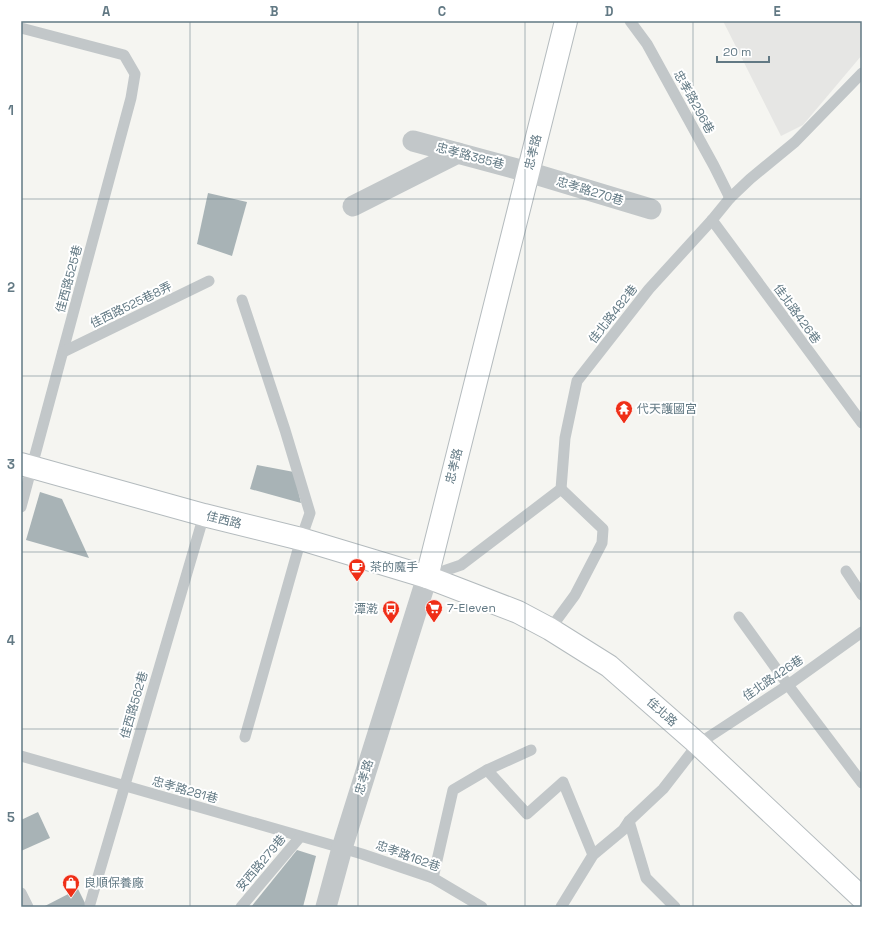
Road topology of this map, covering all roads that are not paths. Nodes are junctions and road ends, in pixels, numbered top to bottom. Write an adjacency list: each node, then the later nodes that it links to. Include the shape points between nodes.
1 (566, 21): 7 (street, 忠孝路)
2 (630, 21): 8 (lane, 忠孝路296巷, via 647,44)
3 (21, 29): 14 (lane, 佳西路525巷, via 124,56 135,74 131,98)
4 (862, 73): 8 (lane, 佳北路482巷, via 795,142)
5 (413, 141): 6 (street, 忠孝路385巷)
6 (458, 153): 7 (street, 忠孝路385巷); 9 (street)
7 (528, 172): 10 (street, 忠孝路270巷); 22 (street, 忠孝路)
8 (730, 198): 11 (lane, 佳北路482巷)
9 (353, 206)
10 (651, 209)
11 (712, 220): 15 (lane, 佳北路426巷); 17 (lane, 佳北路482巷, via 649,288 577,381 565,438)
12 (209, 281): 14 (lane, 佳西路525巷8弄)
13 (242, 300): 20 (lane, via 310,513)
14 (63, 352): 16 (lane, 佳西路525巷)
15 (862, 423)
16 (26, 465): 18 (lane, 佳西路525巷); 19 (street, 佳西路)
17 (561, 489): 22 (lane, via 460,565); 25 (lane, via 603,529 602,543 576,595)
18 (21, 507)
19 (204, 515): 20 (street, 佳西路); 34 (lane, 佳西路562巷)
20 (301, 539): 22 (street, 佳西路); 28 (lane)
21 (846, 571): 23 (lane)
22 (427, 577): 25 (street, 佳北路, via 518,612); 37 (street, 忠孝路)
23 (862, 595)
24 (739, 617): 27 (lane)
25 (550, 630): 29 (street, 佳北路, via 609,666)
26 (862, 632): 27 (lane, 佳北路426巷)
27 (788, 685): 29 (lane, 佳北路426巷); 33 (lane)
28 (245, 737)
29 (698, 744): 35 (lane, 佳北路426巷, via 663,789); 41 (street, 佳北路)
30 (531, 750): 32 (lane)
31 (21, 756): 34 (lane, 忠孝路281巷)
32 (487, 770): 38 (lane, via 527,814 563,782); 39 (lane, via 452,790)
33 (862, 783)
34 (124, 786): 36 (lane, 忠孝路281巷); 42 (lane, 佳西路562巷)
35 (629, 821): 38 (lane, 佳北路426巷, via 623,830); 48 (lane, via 646,878)
36 (300, 837): 37 (lane, 忠孝路281巷); 44 (lane, 安西路279巷)
37 (342, 848): 39 (lane, 忠孝路162巷); 45 (street, 忠孝路)
38 (593, 855): 47 (lane, 佳北路426巷)
39 (433, 878): 46 (lane, 忠孝路162巷)
40 (21, 893): 43 (lane)
41 (862, 898)
42 (90, 904)
43 (28, 907)
44 (241, 907)
45 (326, 907)
46 (482, 907)
47 (561, 907)
48 (675, 907)

